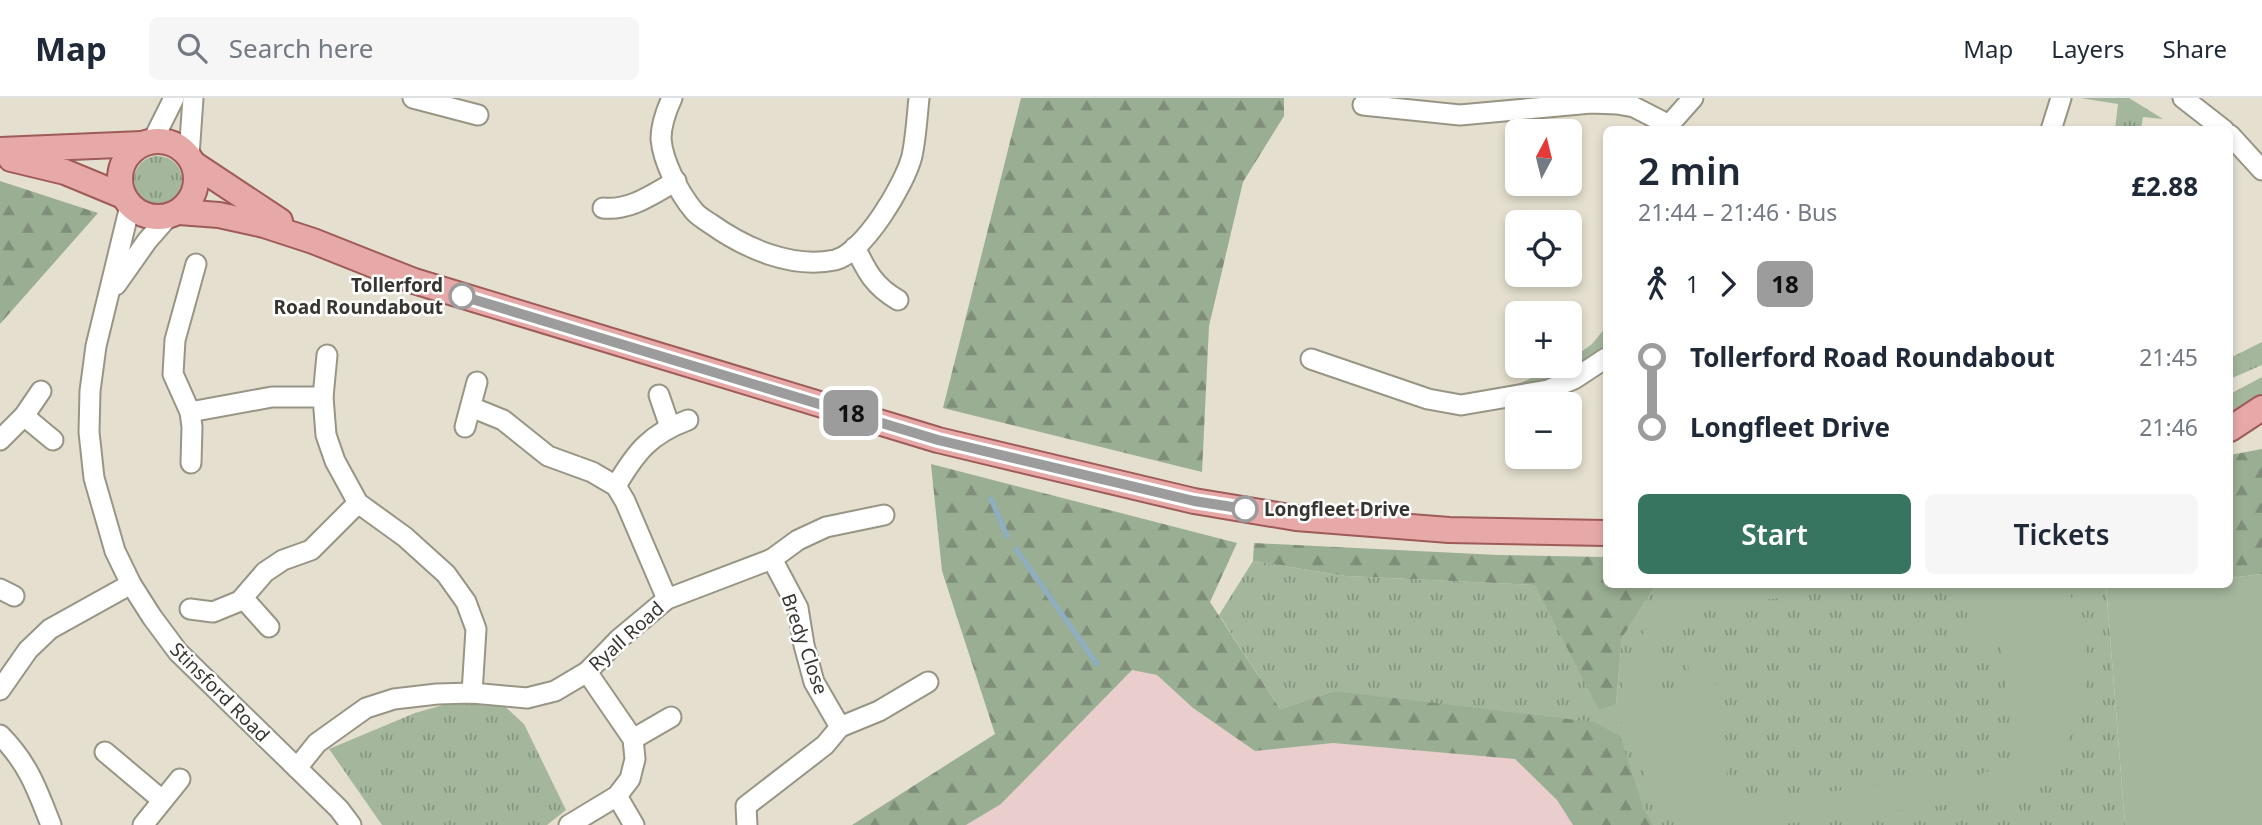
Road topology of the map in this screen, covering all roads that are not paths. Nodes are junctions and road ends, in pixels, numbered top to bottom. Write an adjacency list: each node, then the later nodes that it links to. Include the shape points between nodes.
1 (174, 98): 17 (street)
2 (193, 98): 20 (street)
3 (416, 98): 11 (street)
4 (672, 98): 22 (street, via 661,138)
5 (919, 98): 27 (street, via 912,157 898,190 879,221)
6 (1693, 98): 13 (street)
7 (2061, 98): 14 (street)
8 (2183, 98): 15 (street)
9 (1363, 105): 10 (street)
10 (1435, 106): 12 (street, via 1460,114 1617,104 1634,107)
11 (478, 115)
12 (1666, 126)
13 (1669, 126)
14 (2052, 126)
15 (2219, 126)
16 (2233, 138): 21 (street)
17 (147, 143): 18 (main road); 20 (main road, via 172,144); 23 (main road, via 125,160 120,184)
18 (0, 150)
19 (0, 156): 23 (main road, via 65,172)
20 (192, 160): 25 (main road, via 197,175 193,196); 26 (main road)
21 (2261, 170)
22 (676, 181): 24 (street, via 632,205); 27 (street, via 695,212 732,239 761,252 801,261 837,260)
23 (127, 201): 25 (main road, via 148,216); 29 (street, Stinsford Road)
24 (603, 208)
25 (174, 214): 26 (main road, via 246,220); 29 (street, Stinsford Road, via 125,269)
26 (313, 241): 52 (main road, via 414,281 938,440 1194,501 1296,518 1436,529)
27 (855, 247): 30 (street, via 880,289)
28 (196, 264): 40 (street, via 176,340 173,374)
29 (110, 295): 54 (street, Stinsford Road, via 96,346 89,432 105,520)
30 (898, 300)
31 (327, 355): 37 (street)
32 (1311, 359): 33 (street, via 1428,399 1461,405 1548,390)
33 (1603, 360)
34 (477, 382): 38 (street)
35 (41, 391): 41 (street)
36 (659, 395): 49 (street, via 679,424 648,442)
37 (323, 397): 40 (street, via 272,397); 50 (street, via 330,448)
38 (471, 407): 42 (street); 49 (street, via 503,420 548,456)
39 (2262, 408): 43 (main road)
40 (190, 412): 48 (street)
41 (24, 416): 46 (street); 47 (street)
42 (465, 427)
43 (2233, 427)
44 (2262, 431): 45 (main road)
45 (2233, 435)
46 (0, 440)
47 (53, 440)
48 (191, 463)
49 (616, 486): 56 (street)
50 (358, 503): 55 (street, via 311,550 265,572); 62 (street, via 446,574 466,602 476,629)
51 (884, 515): 53 (street, Ryall Road, via 826,527)
52 (1603, 533)
53 (772, 559): 56 (street, Ryall Road); 64 (street, Bredy Close, via 797,608 814,682)
54 (131, 584): 61 (street, via 50,629 28,650); 68 (street, Stinsford Road, via 178,652)
55 (243, 598): 57 (street, via 213,612); 58 (street)
56 (667, 599): 59 (street, Ryall Road)
57 (190, 608)
58 (269, 627)
59 (587, 673): 62 (street, Ryall Road, via 555,691 527,698); 66 (street)
60 (928, 682): 64 (street, via 879,711)
61 (0, 690)
62 (472, 693): 68 (street, Ryall Road, via 394,699 366,708 317,743)
63 (671, 717): 66 (street)
64 (840, 727): 77 (street, via 825,745 746,806)
65 (0, 735): 72 (street, via 32,775)
66 (633, 739): 70 (street, via 631,779)
67 (105, 752): 71 (street)
68 (298, 768): 74 (street, Stinsford Road)
69 (180, 779): 71 (street)
70 (617, 796): 75 (street); 76 (street)
71 (162, 800): 73 (street)
72 (51, 825)
73 (143, 825)
74 (351, 825)
75 (569, 825)
76 (634, 825)
77 (747, 825)

